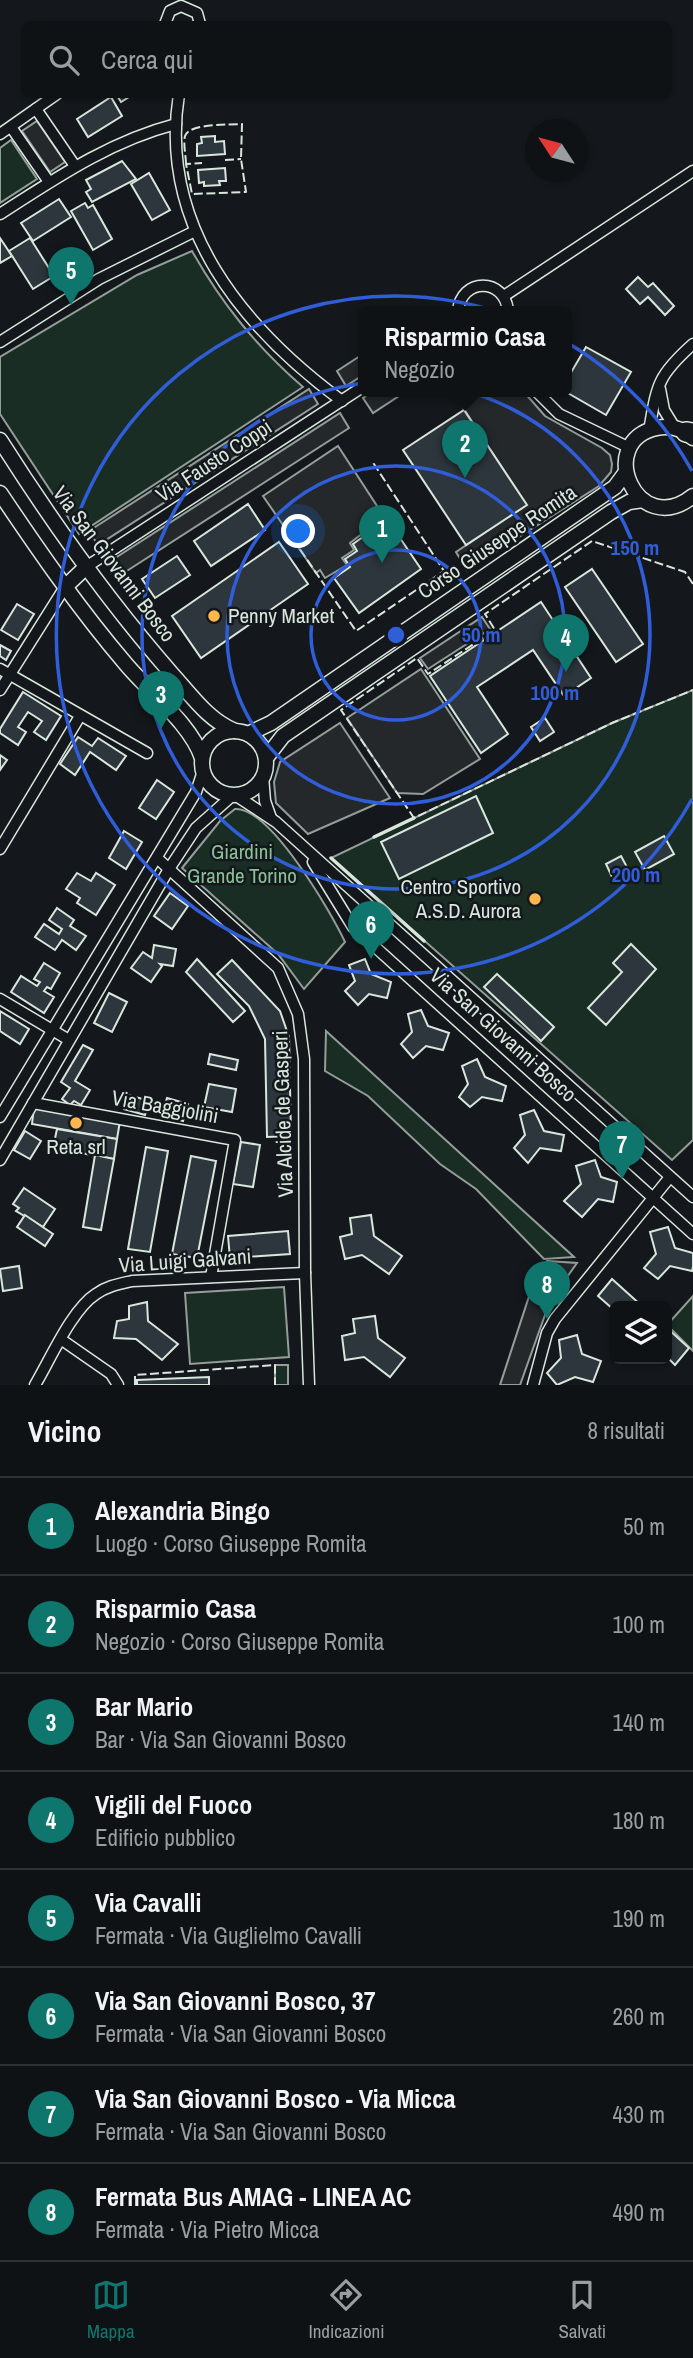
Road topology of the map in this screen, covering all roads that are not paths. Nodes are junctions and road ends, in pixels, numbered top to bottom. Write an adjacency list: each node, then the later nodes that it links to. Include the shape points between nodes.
1 (170, 11): 2 (street); 3 (street); 4 (street, via 189,7)
2 (159, 21)
3 (166, 21)
4 (199, 21)
5 (51, 98): 7 (street)
6 (178, 98): 8 (street)
7 (36, 109): 9 (street); 11 (street)
8 (176, 124): 11 (street, via 122,141); 15 (street, via 180,185)
9 (11, 127): 10 (street); 13 (street)
10 (0, 134)
11 (75, 166): 13 (street)
12 (693, 171): 16 (street)
13 (49, 182): 14 (street)
14 (0, 214)
15 (195, 231): 19 (street, via 99,279); 24 (street, via 251,322 293,364)
16 (504, 296): 17 (street, via 492,286 475,285 462,295); 18 (street)
17 (459, 306)
18 (506, 306)
19 (0, 342)
20 (693, 344): 21 (street)
21 (660, 380): 25 (street); 26 (street, via 663,405)
22 (358, 390): 24 (street, Via Fausto Coppi)
23 (542, 397): 28 (street, via 559,414)
24 (342, 401): 33 (street, Via Fausto Coppi)
25 (649, 431): 26 (main road); 28 (main road)
26 (687, 433)
27 (0, 440): 33 (main road, Via San Giovanni Bosco)
28 (630, 448): 29 (main road)
29 (626, 472): 32 (main road); 38 (main road, Corso Giuseppe Romita, via 615,488 271,723)
30 (0, 493): 34 (main road)
31 (693, 496): 32 (main road, via 667,507)
32 (643, 500): 40 (main road, Corso Giuseppe Romita, via 611,512 442,626 283,736)
33 (86, 567): 34 (main road); 38 (main road, Via San Giovanni Bosco, via 202,708 219,723)
34 (65, 587): 35 (street); 41 (main road, via 125,664 192,736)
35 (5, 672): 36 (street); 37 (street)
36 (0, 690)
37 (80, 716): 39 (street); 45 (street)
38 (241, 732): 40 (main road, via 260,743); 41 (main road, via 215,737 207,746)
39 (147, 753)
40 (266, 758): 42 (main road)
41 (203, 765): 43 (main road, via 214,787); 47 (street, via 197,792)
42 (263, 776): 43 (main road, via 253,789); 44 (street, via 265,805)
43 (234, 795): 44 (street, Via San Giovanni Bosco); 48 (street, via 196,828)
44 (276, 822): 46 (street, Via San Giovanni Bosco)
45 (0, 849)
46 (306, 850): 55 (street, Via San Giovanni Bosco); 57 (street, Via San Giovanni Bosco, via 353,927)
47 (157, 858): 48 (street, Via Alcide de Gasperi); 50 (street)
48 (169, 869): 51 (street); 59 (street, Via Alcide de Gasperi, via 278,968 296,1006 304,1059)
49 (0, 999): 50 (street)
50 (52, 1030): 51 (street); 53 (street)
51 (69, 1040): 52 (street)
52 (33, 1103): 54 (street); 60 (street, Via Baggiolini, via 235,1140)
53 (0, 1117)
54 (0, 1160)
55 (670, 1177): 56 (street, Via San Giovanni Bosco); 57 (street)
56 (693, 1197)
57 (652, 1198): 58 (street, Via San Giovanni Bosco); 65 (street, via 555,1319)
58 (693, 1234)
59 (304, 1273): 60 (street, Via Luigi Galvani); 64 (street, Via Alcide de Gasperi)
60 (211, 1278): 61 (street, Via Luigi Galvani, via 109,1286 82,1307)
61 (62, 1340): 62 (street, Via Luigi Galvani); 63 (street, via 111,1374)
62 (35, 1385)
63 (118, 1385)
64 (309, 1385)
65 (533, 1385)

